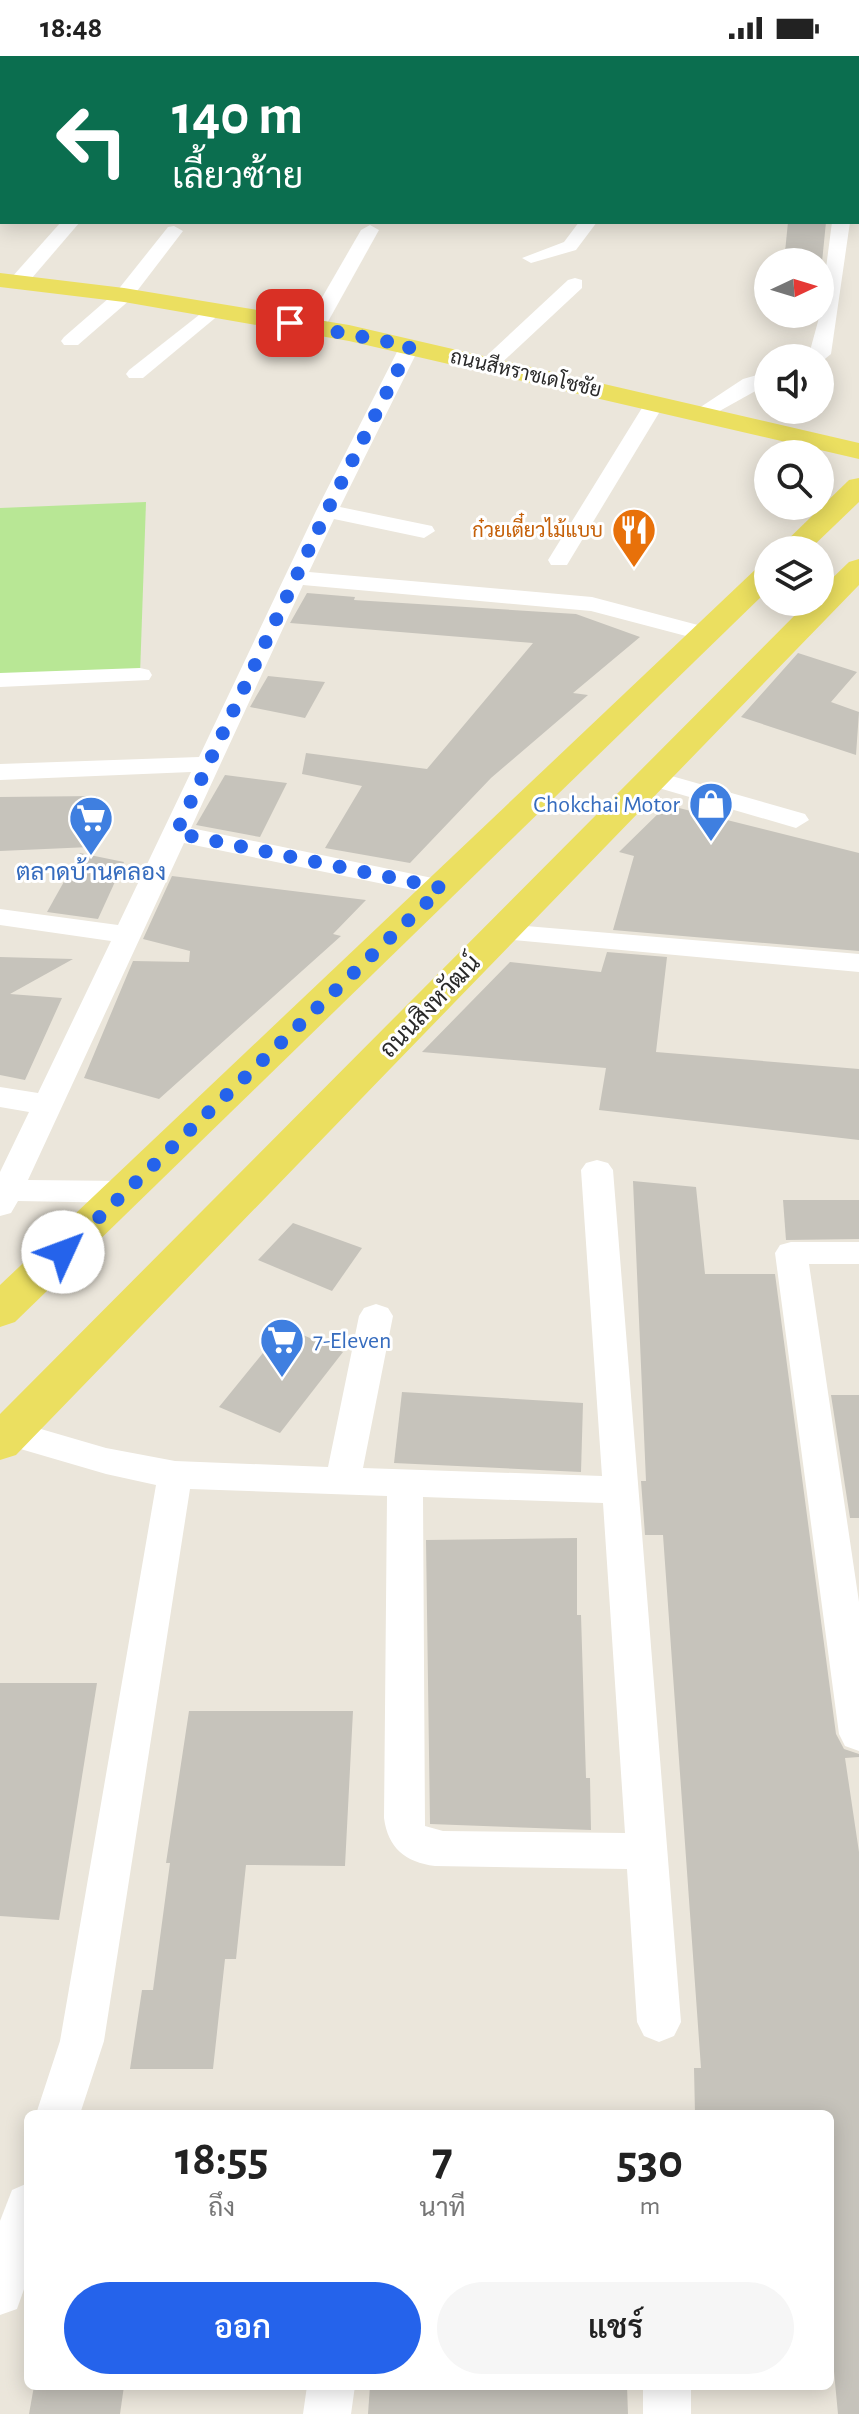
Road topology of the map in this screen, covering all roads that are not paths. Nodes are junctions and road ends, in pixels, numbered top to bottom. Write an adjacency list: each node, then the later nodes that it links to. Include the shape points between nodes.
1 (69, 224): 7 (street)
2 (586, 224): 6 (street, via 570,246)
3 (841, 224): 13 (street)
4 (370, 230): 11 (street)
5 (174, 231): 9 (street)
6 (531, 258)
7 (9, 280): 9 (main road, ถนนสีหราชเดโชชัย)
8 (575, 284): 15 (street)
9 (124, 295): 10 (main road, ถนนสีหราชเดโชชัย); 12 (street)
10 (213, 310): 11 (main road, ถนนสีหราชเดโชชัย); 16 (street)
11 (315, 327): 14 (main road, ถนนสีหราชเดโชชัย)
12 (71, 341)
13 (823, 344)
14 (410, 346): 15 (main road, ถนนสีหราชเดโชชัย); 22 (street)
15 (488, 365): 18 (main road, ถนนสีหราชเดโชชัย)
16 (136, 374)
17 (754, 382): 19 (street)
18 (655, 403): 19 (main road, ถนนสีหราชเดโชชัย); 25 (street)
19 (700, 414): 20 (main road, ถนนสีหราชเดโชชัย)
20 (859, 451)
21 (859, 486): 24 (main road)
22 (327, 511): 23 (street); 27 (street)
23 (424, 531)
24 (807, 536)
25 (559, 560)
26 (859, 568): 34 (main road, ถนนสิงหวัฒน์)
27 (296, 578): 29 (street, via 592,604); 32 (street)
28 (754, 587): 29 (main road)
29 (705, 634): 37 (main road)
30 (140, 675): 31 (street)
31 (0, 680)
32 (208, 764): 33 (street); 36 (street)
33 (0, 772)
34 (654, 779): 35 (street); 39 (main road, ถนนสิงหวัฒน์)
35 (796, 820)
36 (176, 833): 37 (street); 40 (street)
37 (442, 888): 45 (main road)
38 (0, 917): 40 (street)
39 (503, 932): 41 (street); 50 (main road, ถนนสิงหวัฒน์)
40 (128, 935): 43 (street)
41 (859, 963)
42 (0, 1097): 43 (street)
43 (48, 1105): 46 (street)
44 (597, 1170): 54 (street)
45 (126, 1192): 46 (street); 48 (main road)
46 (3, 1195)
47 (859, 1253): 55 (street, via 791,1253)
48 (0, 1311)
49 (376, 1316): 52 (street)
50 (5, 1438): 51 (street)
51 (175, 1475): 52 (street); 58 (street, via 82,2041)
52 (343, 1480): 53 (street)
53 (405, 1483): 54 (street); 56 (street, via 407,1837 416,1845 443,1849)
54 (619, 1490): 56 (street)
55 (859, 1734)
56 (646, 1851): 57 (street)
57 (659, 2022)
58 (59, 2110)
59 (24, 2218): 60 (street)
60 (0, 2292)
61 (330, 2390): 63 (street)
62 (667, 2390): 64 (street)
63 (327, 2414)
64 (667, 2414)

